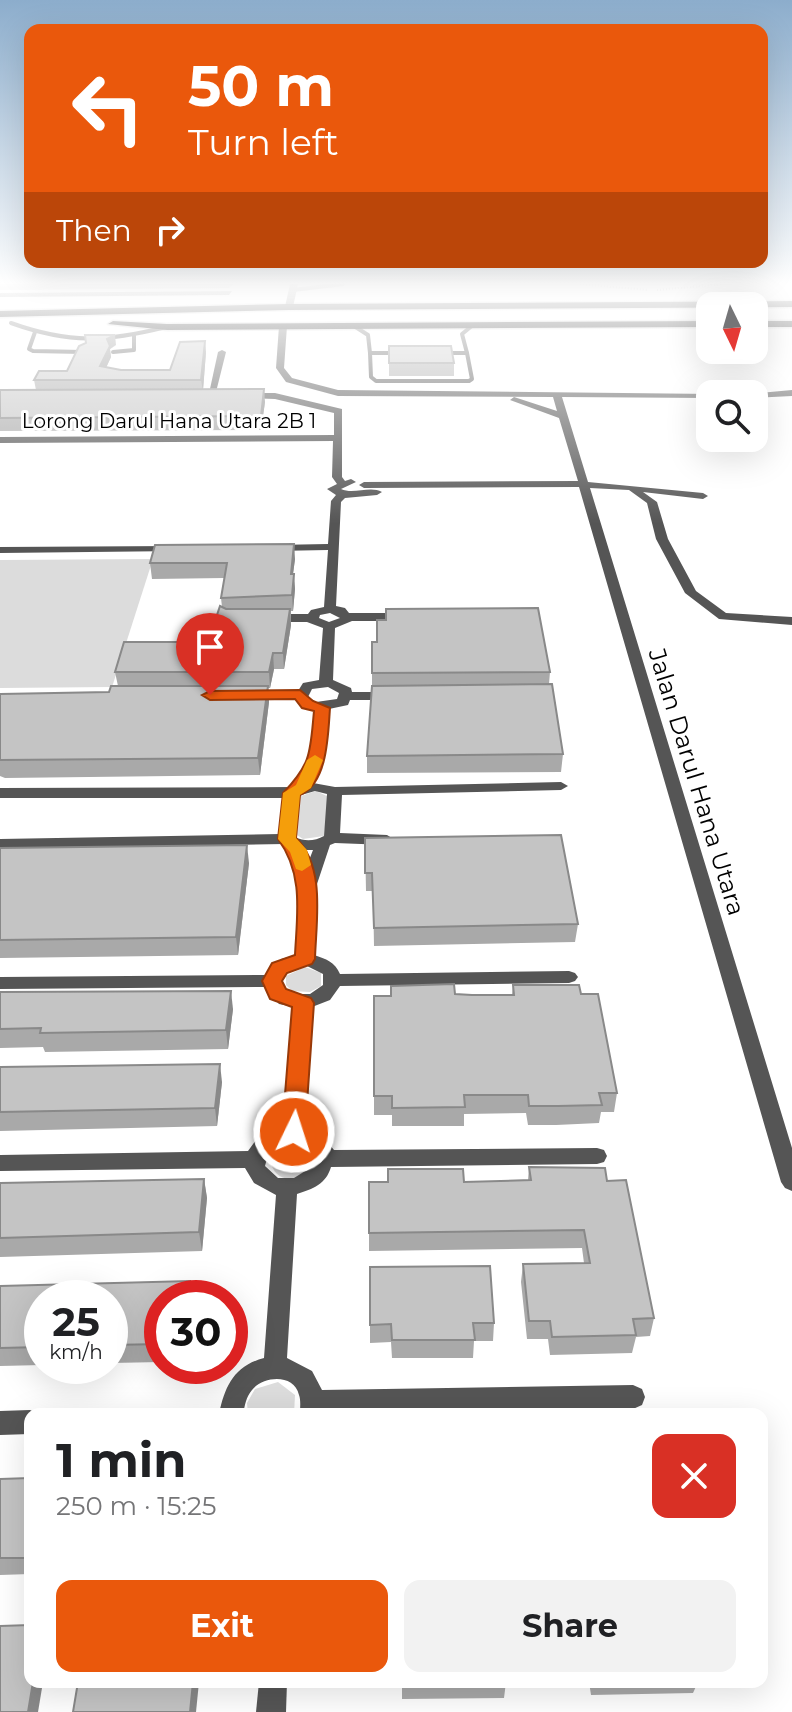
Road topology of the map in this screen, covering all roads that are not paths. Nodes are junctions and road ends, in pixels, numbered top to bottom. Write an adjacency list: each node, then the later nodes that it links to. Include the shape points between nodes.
1 (219, 364): 11 (street)
2 (280, 364): 7 (street, via 289,380 312,388 381,396)
3 (370, 364): 4 (lane, via 376,381 469,381)
4 (469, 364)
5 (792, 393): 6 (street)
6 (768, 394)
7 (498, 395): 8 (street); 12 (street)
8 (557, 395): 9 (street); 12 (street, Jalan Darul Hana Utara)
9 (696, 395)
10 (196, 396): 11 (street)
11 (211, 396): 13 (street, via 275,396 333,408 340,415)
12 (562, 416): 16 (street, Jalan Darul Hana Utara)
13 (338, 438): 14 (street, Lorong Darul Hana Utara 2B 1); 15 (street, via 337,477)
14 (0, 440)
15 (342, 489): 16 (street); 19 (street, via 336,501)
16 (584, 489): 17 (street); 57 (street, Jalan Darul Hana Utara)
17 (634, 490): 18 (street, via 660,488); 28 (street, via 652,502 662,539 691,593 723,616)
18 (703, 496)
19 (333, 547): 20 (street); 23 (street)
20 (254, 548)
21 (190, 549): 22 (street)
22 (0, 550)
23 (330, 609): 25 (street); 27 (street)
24 (424, 616): 25 (street)
25 (347, 617): 29 (street)
26 (255, 618): 27 (street)
27 (311, 618): 29 (street)
28 (792, 621)
29 (329, 626): 30 (street)
30 (326, 683): 32 (street, via 308,686); 33 (street, via 343,687)
31 (237, 695): 32 (street)
32 (300, 695): 35 (street, via 307,705)
33 (347, 696): 34 (street); 35 (street)
34 (408, 696)
35 (322, 708): 36 (street)
36 (318, 755): 38 (street); 39 (street)
37 (561, 786): 38 (street)
38 (331, 789): 39 (street); 42 (street)
39 (297, 790): 40 (street); 43 (street)
40 (0, 793)
41 (397, 840): 42 (street)
42 (328, 841): 43 (street); 45 (street)
43 (291, 842): 44 (street); 45 (street)
44 (0, 844)
45 (308, 888): 46 (street)
46 (305, 959): 48 (street, via 325,964); 49 (street, via 280,968)
47 (569, 977): 48 (street)
48 (334, 980): 51 (street, via 324,997)
49 (272, 981): 50 (street); 51 (street, via 278,994)
50 (0, 983)
51 (303, 1003): 52 (street)
52 (294, 1132): 54 (street, via 264,1142); 55 (street, via 314,1138)
53 (597, 1156): 55 (street)
54 (255, 1159): 56 (street); 58 (street, via 267,1183)
55 (324, 1159): 58 (street, via 311,1181)
56 (0, 1163)
57 (792, 1182)
58 (287, 1188): 59 (street)
59 (275, 1367): 61 (street, via 244,1379); 62 (street, via 303,1378)
60 (633, 1397): 62 (street)
61 (232, 1408)
62 (313, 1408)
63 (24, 1422): 64 (street)
64 (0, 1423)
65 (273, 1688): 66 (street)
66 (271, 1712)

